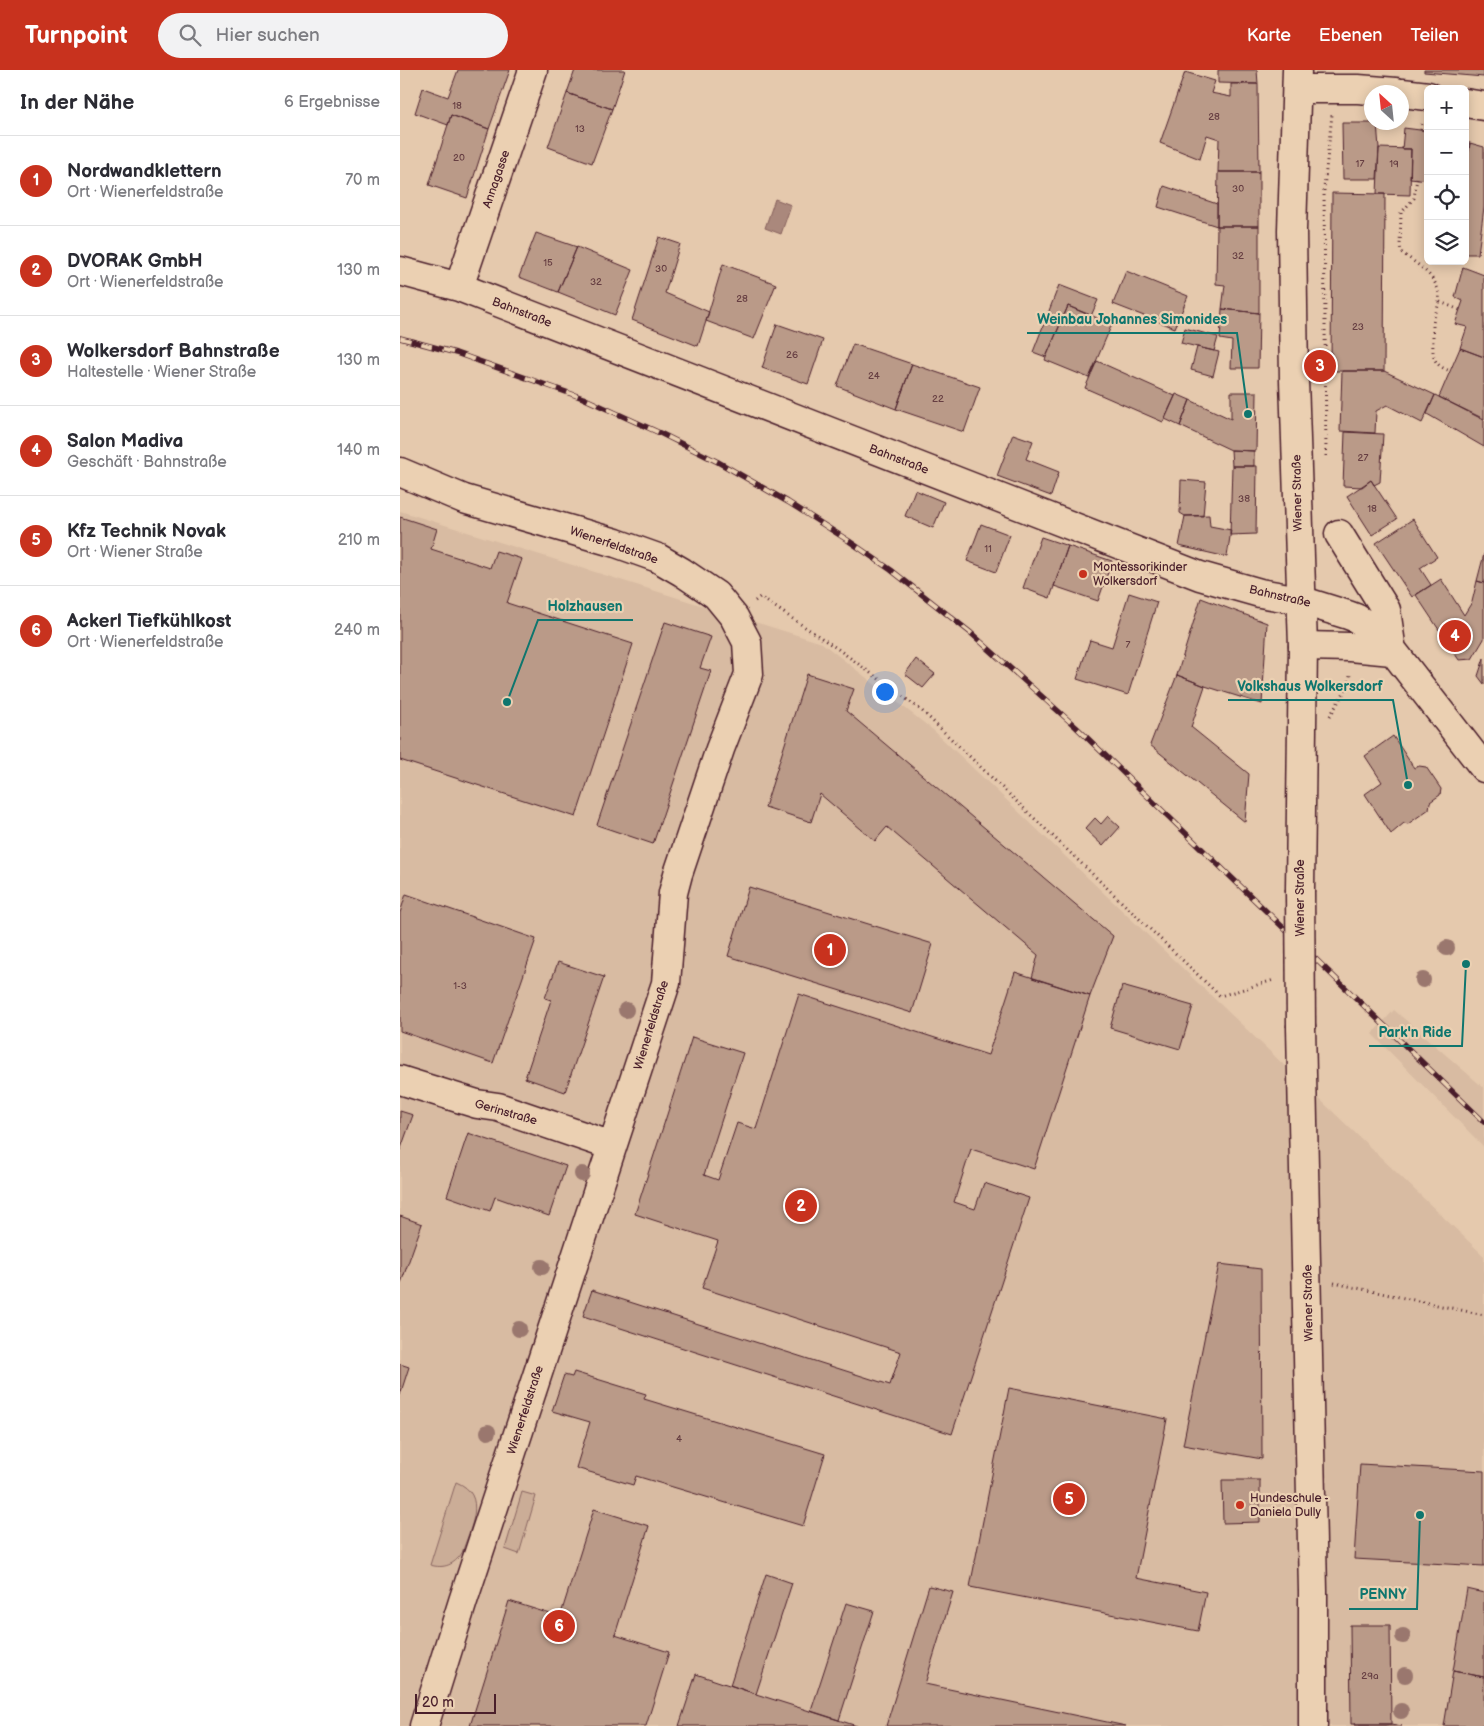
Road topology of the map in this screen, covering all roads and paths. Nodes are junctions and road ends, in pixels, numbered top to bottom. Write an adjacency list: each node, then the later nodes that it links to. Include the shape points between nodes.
1 (533, 70): 11 (street, Annagasse)
2 (1297, 79): 3 (street); 18 (street, Wiener Straße, via 1292,230)
3 (1335, 89): 4 (street); 15 (path, via 1324,188)
4 (1364, 90)
5 (1409, 94): 6 (street)
6 (1424, 96)
7 (1469, 103): 8 (street)
8 (1484, 106)
9 (1417, 178): 12 (path, via 1414,198 1401,213 1401,252 1432,277 1439,290)
10 (400, 271): 11 (street, Bahnstraße)
11 (460, 287): 18 (street, Bahnstraße, via 1200,576 1260,593)
12 (1440, 302): 13 (path); 14 (path, via 1433,323 1432,352 1435,361)
13 (1460, 310)
14 (1451, 371)
15 (1327, 462)
16 (400, 472): 19 (street, Wienerfeldstraße, via 464,499 658,558 716,595)
17 (1339, 534): 21 (street, Bahnstraße, via 1386,610)
18 (1300, 600): 20 (street, Wiener Straße); 21 (street, Bahnstraße, via 1356,618 1380,634)
19 (734, 617): 23 (path, via 760,597 921,710 1220,996); 25 (street, Wienerfeldstraße, via 747,642 749,674 678,874 673,893 666,983)
20 (1302, 646): 21 (street); 29 (street, Wiener Straße, bridge, via 1301,1027 1313,1591)
21 (1392, 651): 22 (street, Bahnstraße)
22 (1484, 768)
23 (1280, 978)
24 (400, 1080): 25 (street, Gerinstraße, via 477,1104 498,1107)
25 (612, 1146): 28 (street, Wienerfeldstraße)
26 (1334, 1283): 27 (path)
27 (1484, 1314)
28 (424, 1726)
29 (1312, 1726)

